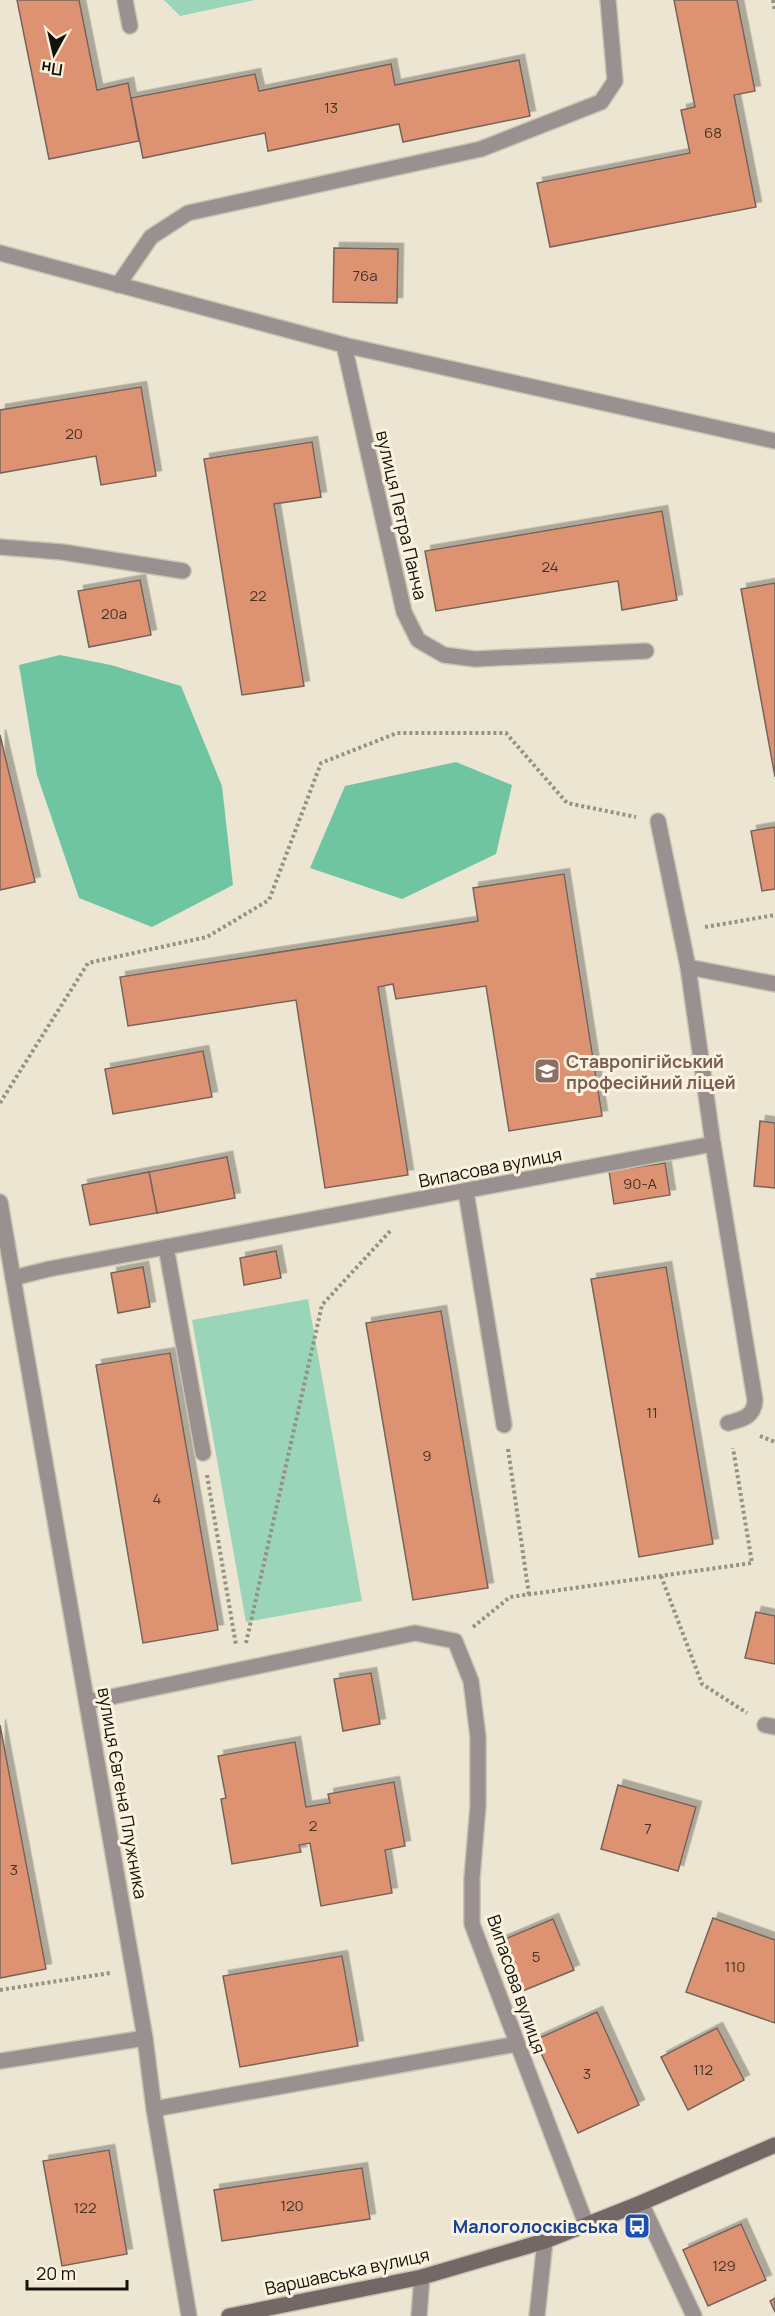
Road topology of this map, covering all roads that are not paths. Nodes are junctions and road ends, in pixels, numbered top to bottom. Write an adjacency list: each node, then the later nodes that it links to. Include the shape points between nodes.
1 (125, 0): 3 (street)
2 (608, 0): 5 (street, via 615,81 601,102 481,149 188,213 151,237)
3 (130, 26)
4 (0, 253): 5 (street)
5 (118, 285): 6 (street)
6 (344, 345): 7 (street); 10 (street, вулиця Петра Панча, via 404,612 418,640 444,654 475,659)
7 (775, 441)
8 (0, 547): 9 (street, via 62,552)
9 (183, 571)
10 (646, 651)
11 (658, 821): 12 (street)
12 (688, 967): 13 (street); 14 (street)
13 (775, 984)
14 (713, 1144): 15 (street, Випасова вулиця); 19 (street, via 755,1400 748,1418)
15 (466, 1192): 17 (street, Випасова вулиця); 20 (street)
16 (0, 1202): 18 (street, вулиця Євгена Плужника)
17 (166, 1247): 18 (street, Випасова вулиця); 21 (street)
18 (13, 1278): 22 (street, вулиця Євгена Плужника)
19 (728, 1423)
20 (504, 1425)
21 (204, 1453)
22 (87, 1702): 23 (street, вулиця Євгена Плужника); 24 (street, Випасова вулиця, via 415,1633 455,1641 471,1681 478,1737 472,1924)
23 (145, 2038): 25 (street); 26 (street, вулиця Євгена Плужника)
24 (517, 2044): 26 (street); 29 (street, Випасова вулиця)
25 (0, 2061)
26 (154, 2109): 32 (street, вулиця Євгена Плужника)
27 (775, 2145): 28 (main road, Варшавська вулиця)
28 (641, 2203): 29 (main road, Варшавська вулиця); 36 (street)
29 (586, 2224): 30 (main road, Варшавська вулиця)
30 (545, 2241): 31 (main road, Варшавська вулиця); 35 (street)
31 (422, 2277): 33 (main road, Варшавська вулиця); 34 (street)
32 (189, 2316)
33 (229, 2316)
34 (419, 2316)
35 (537, 2316)
36 (694, 2316)

